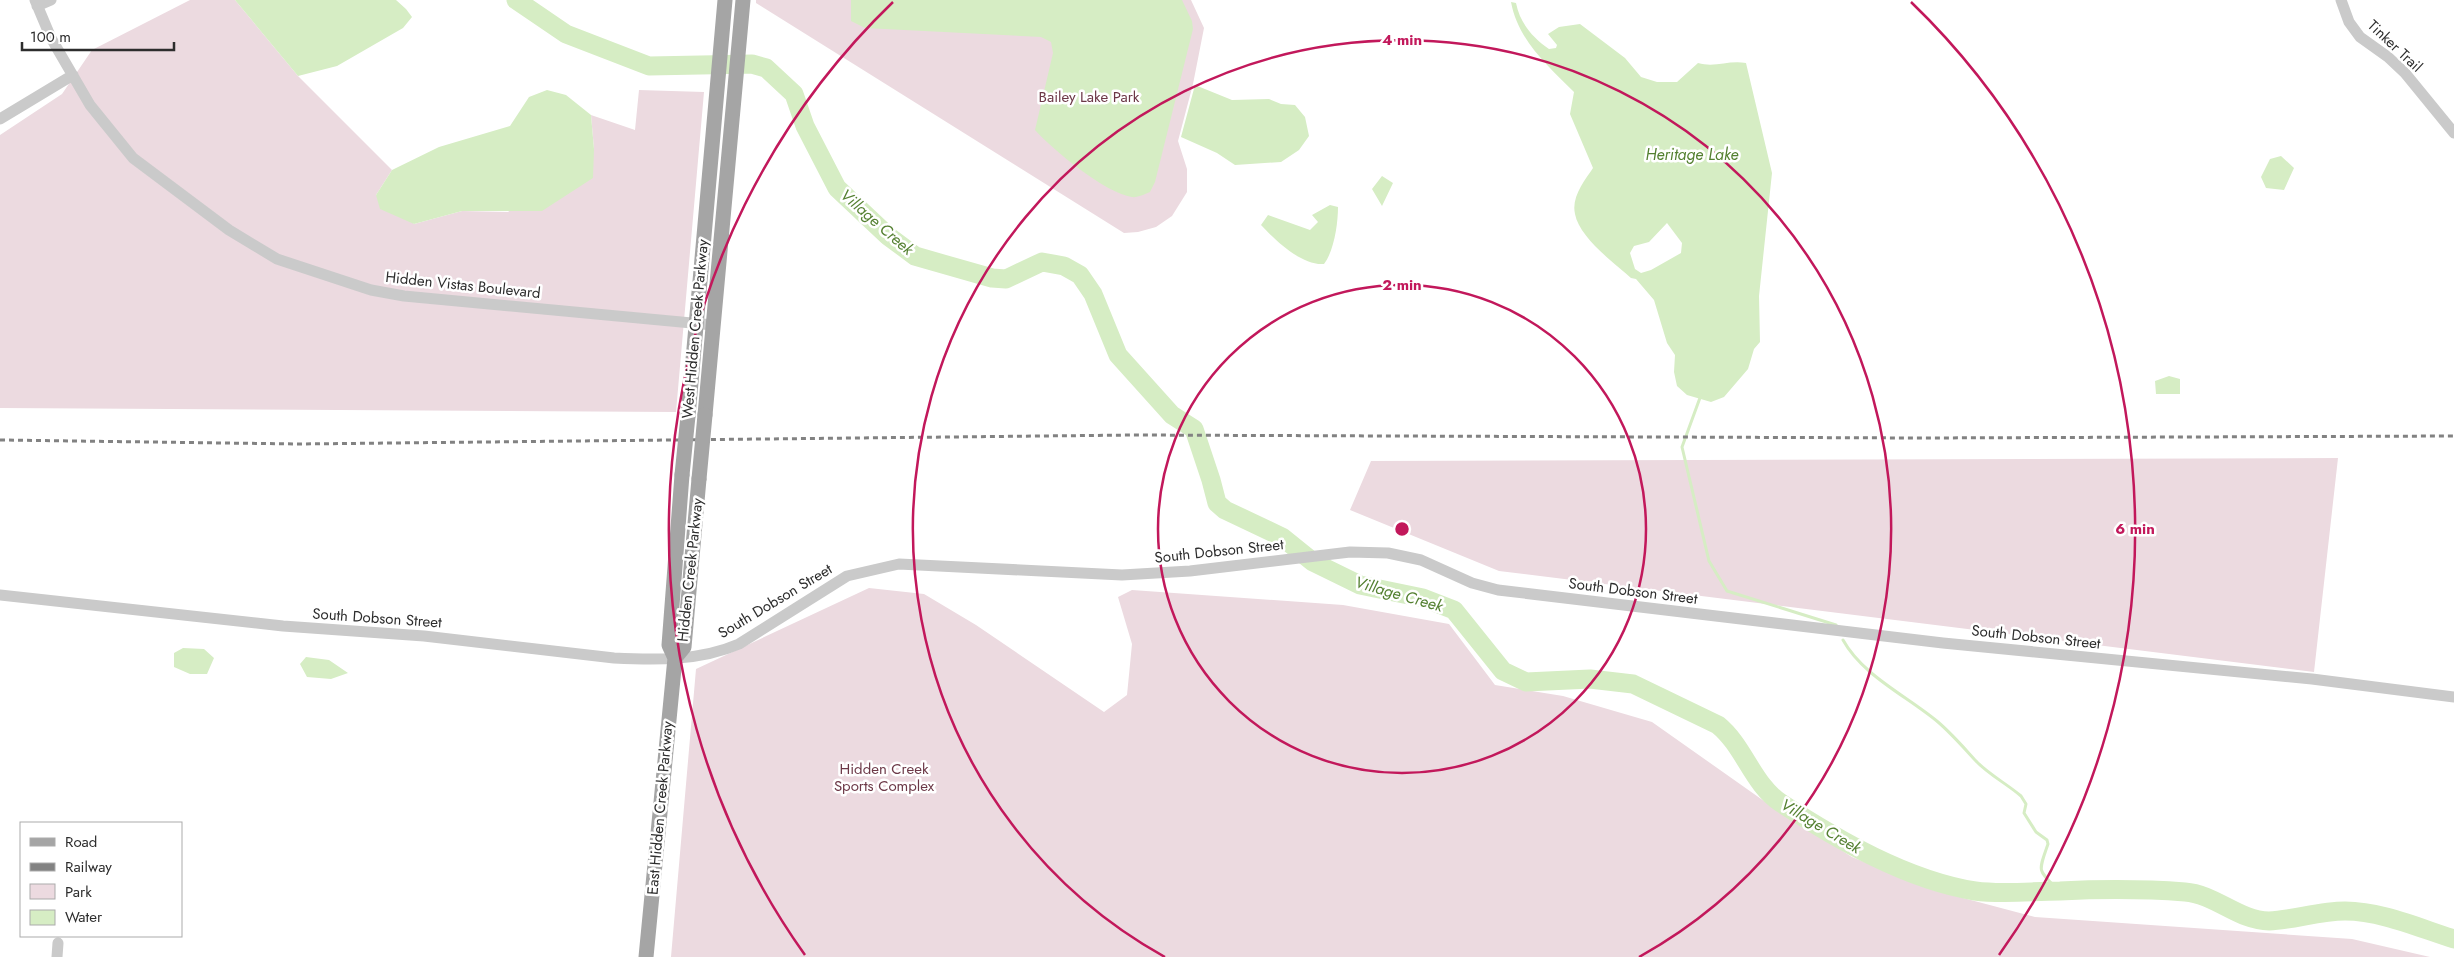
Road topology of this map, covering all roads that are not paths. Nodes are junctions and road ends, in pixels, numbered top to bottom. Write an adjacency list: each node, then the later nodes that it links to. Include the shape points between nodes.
1 (51, 0): 5 (street)
2 (726, 0): 9 (main road, West Hidden Creek Parkway)
3 (743, 0): 10 (main road, West Hidden Creek Parkway)
4 (2341, 0): 8 (street, Tinker Trail, via 2349,22 2360,38 2405,73)
5 (36, 3): 6 (street, Hidden Vistas Boulevard)
6 (73, 75): 7 (street); 9 (street, Hidden Vistas Boulevard, via 90,105 133,158 228,230 277,259 371,290 404,296)
7 (0, 119)
8 (2454, 133)
9 (695, 323): 10 (street, Hidden Vistas Boulevard); 13 (main road, West Hidden Creek Parkway, bridge, via 669,645)
10 (713, 325): 11 (main road, West Hidden Creek Parkway, bridge)
11 (699, 480): 13 (main road, Hidden Creek Parkway, via 684,647)
12 (0, 595): 13 (street, South Dobson Street, via 614,658)
13 (674, 658): 14 (street, South Dobson Street, via 728,649 847,576 899,564 1122,575 1190,572 1350,552 1388,553 1421,560 1472,583 1498,590 1943,643 2312,679); 17 (main road, East Hidden Creek Parkway)
14 (2454, 697)
15 (58, 943): 16 (street)
16 (57, 957)
17 (646, 957)

